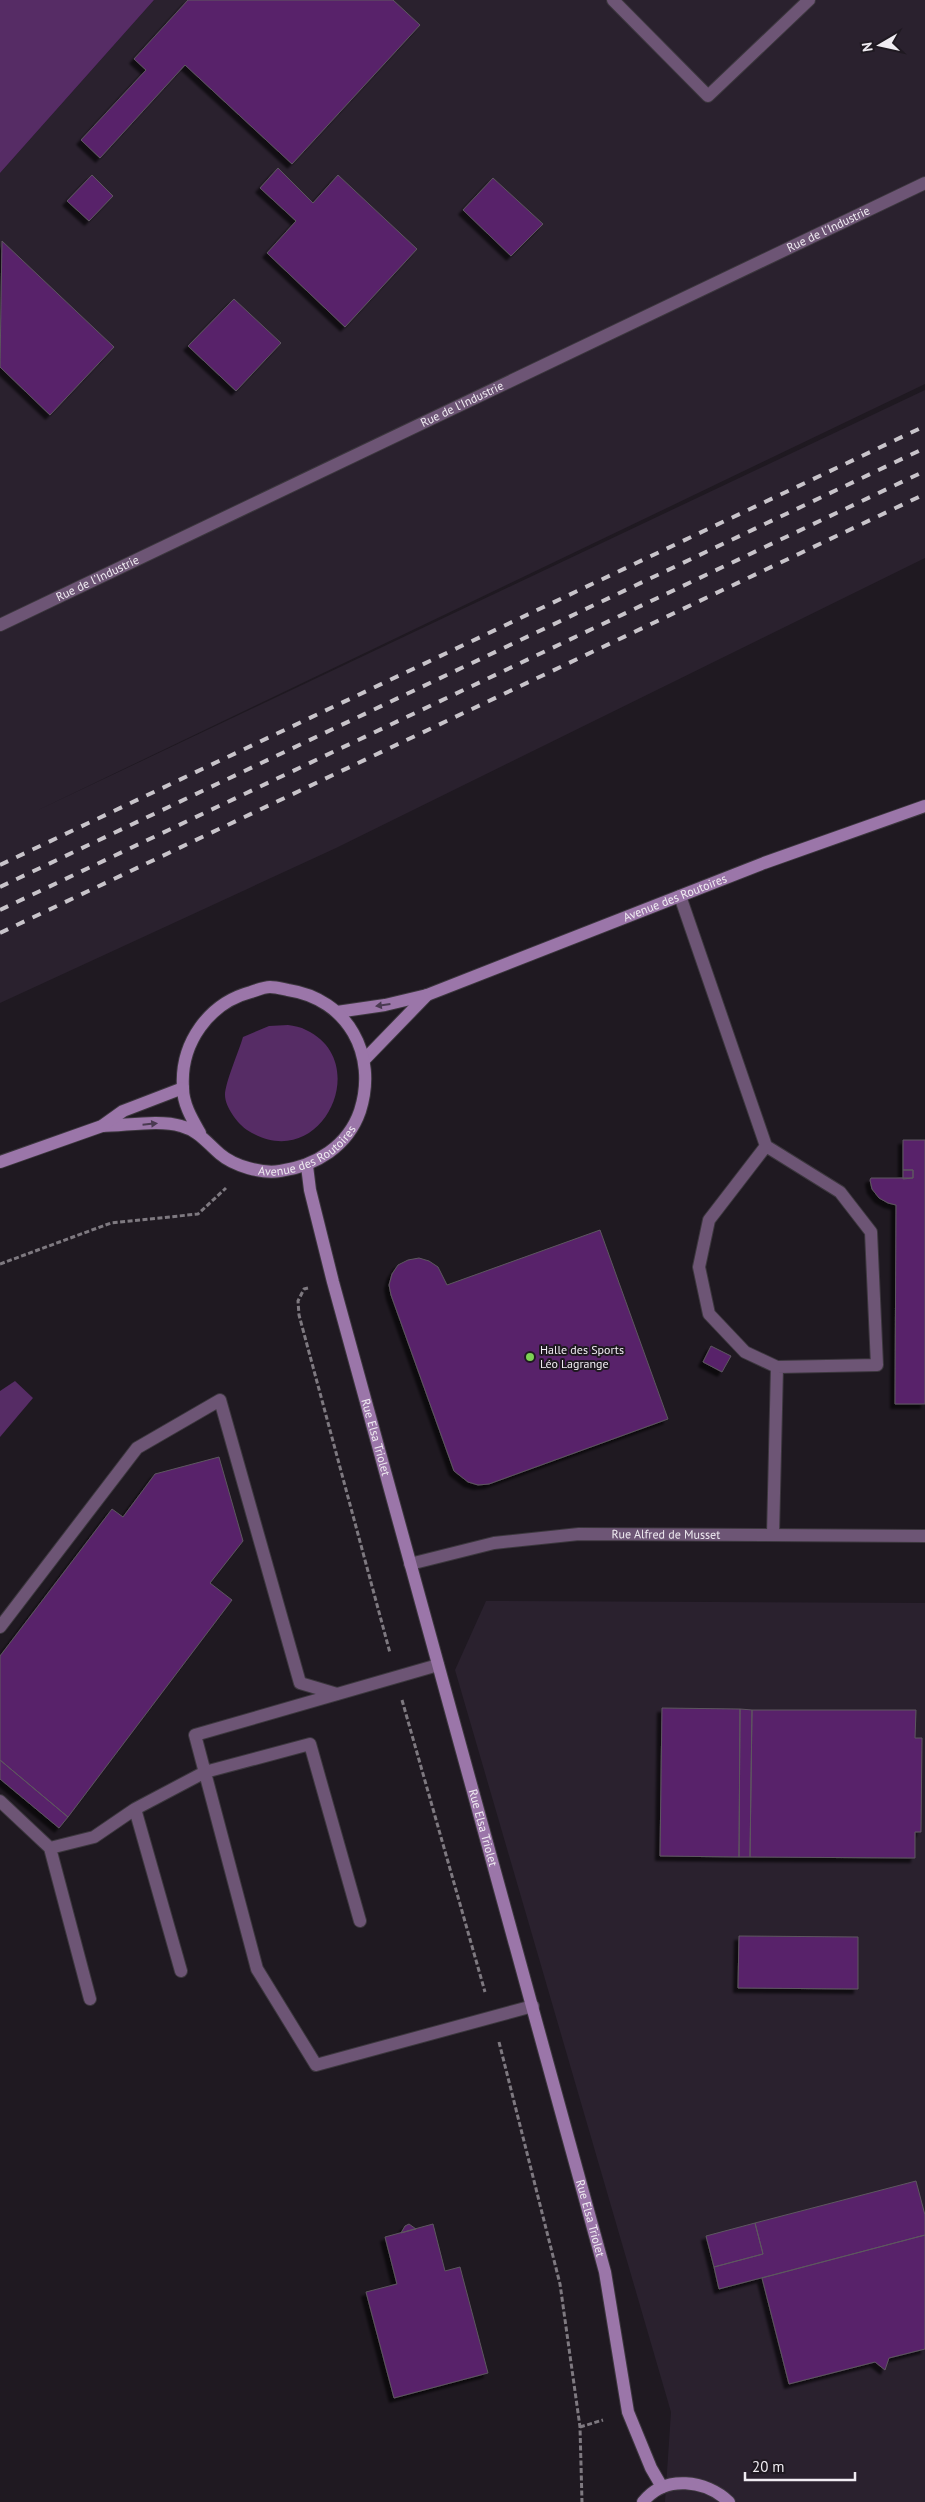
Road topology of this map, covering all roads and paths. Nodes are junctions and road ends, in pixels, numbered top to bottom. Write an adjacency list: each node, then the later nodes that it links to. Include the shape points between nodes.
1 (613, 0): 2 (street, via 708,96)
2 (809, 0)
3 (925, 184): 4 (street, Rue de l'Industrie)
4 (0, 625)
5 (925, 806): 6 (street, Avenue des Routoires)
6 (680, 896): 7 (street, Avenue des Routoires); 13 (street)
7 (427, 996): 8 (street, Avenue des Routoires, one-way to 8); 9 (street, Avenue des Routoires)
8 (337, 1012): 9 (street, Avenue des Routoires, via 354,1034); 10 (street, Avenue des Routoires, via 306,993 279,988 269,987 234,996 205,1019 187,1051)
9 (365, 1059): 15 (street, Avenue des Routoires, via 366,1092 356,1124 335,1149)
10 (182, 1088): 11 (street, Avenue des Routoires, via 123,1111); 12 (street, Avenue des Routoires, via 188,1112)
11 (102, 1126): 12 (street, Avenue des Routoires, one-way to 12, via 157,1123 179,1125); 14 (street, Avenue des Routoires)
12 (200, 1133): 16 (street, Avenue des Routoires, via 221,1155)
13 (766, 1146): 19 (street, via 709,1220 699,1267 709,1314 745,1352); 19 (street, via 840,1192 871,1232 877,1365)
14 (0, 1162)
15 (307, 1166): 16 (street, Avenue des Routoires, via 278,1172); 18 (street, Rue Elsa Triolet)
16 (248, 1168): 17 (path, via 198,1214 111,1223)
17 (0, 1264)
18 (333, 1282): 22 (street, Rue Elsa Triolet); 25 (path, via 304,1289 298,1301 298,1315)
19 (777, 1366): 20 (street)
20 (772, 1535): 21 (street, Rue Alfred de Musset); 22 (street, Rue Alfred de Musset, via 579,1534 494,1543)
21 (925, 1536)
22 (410, 1564): 24 (street, Rue Elsa Triolet)
23 (0, 1627): 26 (street, via 137,1448 220,1400 300,1683)
24 (438, 1665): 25 (street); 34 (street, Rue Elsa Triolet)
25 (396, 1677): 26 (street); 35 (path)
26 (338, 1694): 27 (street, via 195,1735)
27 (205, 1772): 29 (street); 31 (street, via 310,1744); 35 (street, via 257,1969 316,2065)
28 (0, 1801): 30 (street)
29 (135, 1809): 30 (street, via 94,1836); 32 (street)
30 (50, 1848): 33 (street)
31 (360, 1921)
32 (181, 1971)
33 (90, 1998)
34 (533, 2006): 35 (street); 36 (street, Rue Elsa Triolet, via 605,2272 628,2412)
35 (492, 2016): 37 (path, via 560,2284 580,2427)
36 (662, 2488): 38 (street); 39 (street, via 681,2483 700,2484 718,2491)
37 (582, 2502)
38 (643, 2502)
39 (729, 2502)

